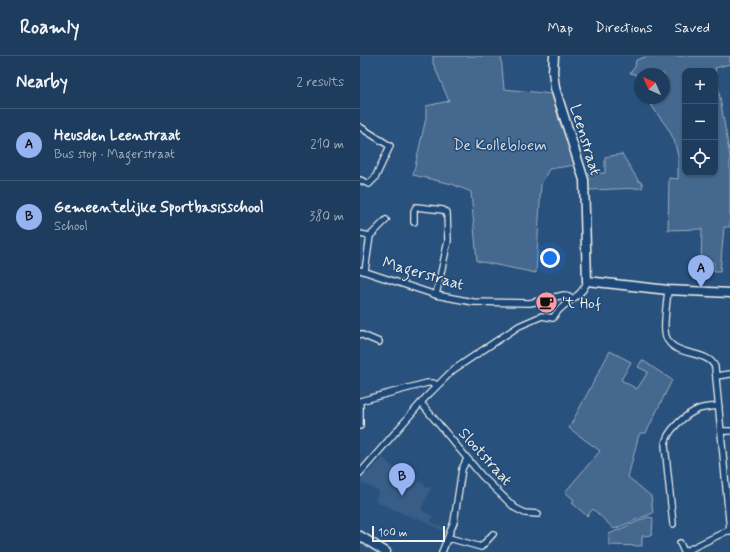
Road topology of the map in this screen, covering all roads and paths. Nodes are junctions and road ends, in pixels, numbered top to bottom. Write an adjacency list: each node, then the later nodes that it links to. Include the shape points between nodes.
1 (554, 56): 9 (street, Leenstraat, via 556,90 584,180)
2 (360, 127): 3 (street, via 390,146 375,179 369,184)
3 (360, 180)
4 (386, 220): 7 (street)
5 (414, 222): 12 (street, via 416,207 443,210 447,213 448,241)
6 (360, 234): 7 (street)
7 (370, 236): 8 (street)
8 (362, 271): 12 (street, Magerstraat)
9 (586, 281): 10 (street); 13 (street, via 584,288)
10 (668, 290): 11 (street); 17 (street, via 665,331 668,340 678,349 712,361)
11 (730, 293)
12 (436, 295): 13 (street, Magerstraat, via 494,303 530,303 564,295)
13 (572, 299): 18 (street, via 553,318 542,316 511,330 453,370)
14 (360, 334): 15 (street)
15 (379, 342)
16 (730, 374): 17 (street)
17 (717, 376): 22 (street)
18 (437, 385): 19 (street, via 427,383); 20 (street)
19 (360, 401)
20 (421, 403): 26 (street, Slootstraat); 27 (street)
21 (360, 405): 23 (street)
22 (719, 406): 24 (street); 29 (street, via 697,410 674,426 667,435 665,445)
23 (360, 426)
24 (721, 431): 25 (street); 30 (street)
25 (730, 431)
26 (467, 459): 28 (street, Slootstraat, via 515,508 525,513); 33 (street, via 462,469)
27 (360, 472)
28 (538, 514)
29 (673, 524)
30 (730, 531): 37 (street)
31 (493, 534): 33 (street, via 481,547)
32 (360, 536): 35 (street)
33 (449, 538): 36 (street)
34 (680, 543): 37 (street)
35 (386, 552)
36 (442, 552)
37 (684, 552)

